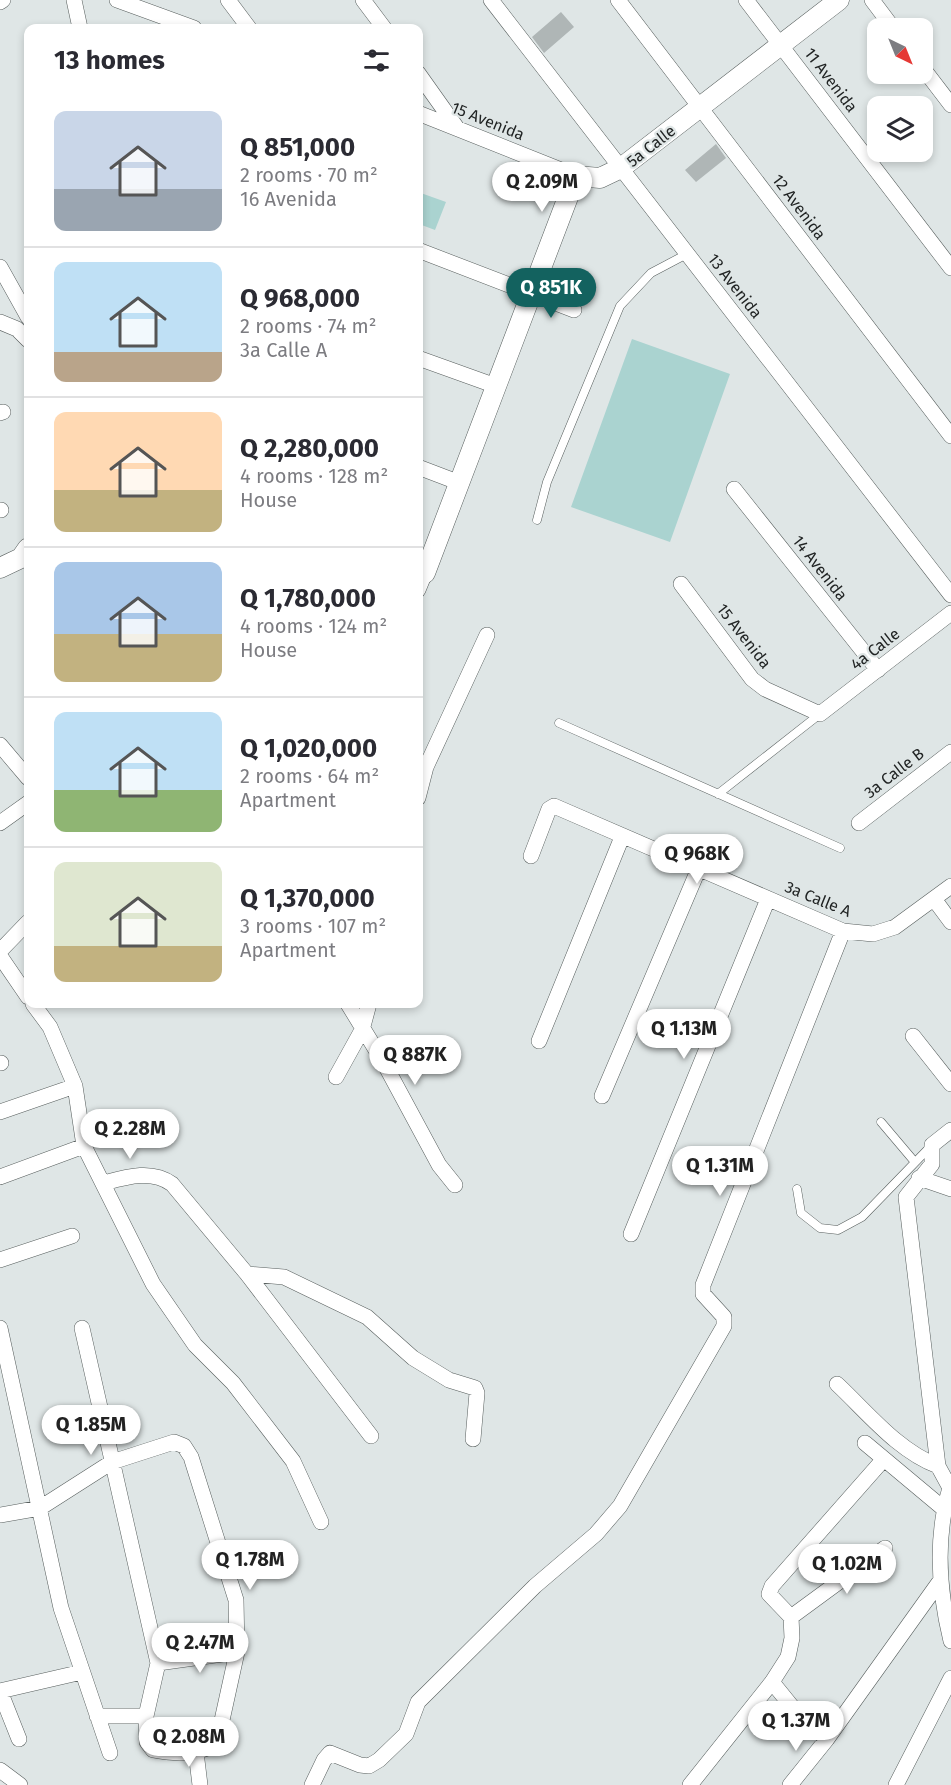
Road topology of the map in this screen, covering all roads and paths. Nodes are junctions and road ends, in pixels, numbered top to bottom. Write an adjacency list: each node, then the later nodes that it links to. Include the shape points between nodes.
1 (74, 0): 11 (street)
2 (117, 0): 12 (street)
3 (228, 0): 13 (street)
4 (363, 0): 14 (street)
5 (491, 0): 22 (street, 13 Avenida)
6 (618, 0): 19 (street, 12 Avenida)
7 (746, 0): 15 (street, 11 Avenida)
8 (839, 0): 15 (street, 5a Calle)
9 (872, 0): 10 (street)
10 (886, 18)
11 (79, 24)
12 (183, 24)
13 (246, 24)
14 (381, 24)
15 (781, 45): 19 (street, 5a Calle); 27 (street, 11 Avenida)
16 (423, 80): 21 (street)
17 (933, 81): 18 (street)
18 (951, 105)
19 (700, 107): 22 (street, 5a Calle); 35 (street, 12 Avenida)
20 (423, 115): 21 (street, 15 Avenida)
21 (457, 128): 23 (street, 15 Avenida)
22 (621, 168): 23 (street, 5a Calle, via 600,178); 25 (street, 13 Avenida)
23 (576, 176): 28 (street)
24 (423, 252): 28 (street)
25 (687, 254): 39 (lane, via 651,273 620,306 547,482); 44 (street, 13 Avenida)
26 (0, 267): 29 (street)
27 (951, 268)
28 (532, 293): 30 (street); 34 (street)
29 (24, 310)
30 (574, 310)
31 (1, 321): 32 (street)
32 (24, 337)
33 (423, 360): 34 (street)
34 (496, 386): 37 (street)
35 (951, 436)
36 (423, 469): 37 (street)
37 (460, 483): 42 (street)
38 (734, 489): 47 (street, 14 Avenida)
39 (537, 520)
40 (24, 554): 41 (street)
41 (0, 568)
42 (423, 573)
43 (681, 584): 48 (street, 15 Avenida, via 752,679)
44 (951, 595)
45 (951, 613): 47 (street, 4a Calle)
46 (487, 635): 52 (street)
47 (878, 670): 48 (street, 4a Calle)
48 (820, 714): 54 (lane)
49 (559, 723): 54 (lane)
50 (0, 745): 53 (street)
51 (951, 752): 57 (street, 3a Calle B)
52 (423, 763)
53 (24, 773)
54 (718, 794): 59 (lane)
55 (24, 807): 56 (street)
56 (0, 823)
57 (859, 823)
58 (622, 837): 60 (street, 3a Calle A, via 554,806 549,809); 61 (street, 3a Calle A); 76 (street)
59 (840, 848)
60 (531, 856)
61 (699, 868): 63 (street, 3a Calle A); 80 (street)
62 (951, 886): 64 (street, 3a Calle A)
63 (768, 898): 67 (street, 3a Calle A); 93 (street)
64 (934, 899): 65 (street); 67 (street, 3a Calle A, via 896,927 873,933)
65 (951, 922)
66 (24, 926): 68 (street)
67 (843, 931): 130 (street, via 703,1285 703,1294 724,1317 723,1326 620,1506 596,1534 535,1586 418,1702 406,1734 379,1760 369,1766 360,1765 330,1753)
68 (0, 951)
69 (0, 956): 70 (street)
70 (24, 991)
71 (36, 1008): 79 (street, via 50,1027)
72 (350, 1008): 74 (street)
73 (368, 1008): 74 (street)
74 (363, 1030): 77 (street); 90 (street, via 439,1165)
75 (913, 1036): 78 (street)
76 (539, 1041)
77 (336, 1077)
78 (951, 1084)
79 (75, 1086): 81 (street); 85 (street)
80 (602, 1096)
81 (0, 1112)
82 (881, 1122): 86 (lane)
83 (951, 1130): 84 (street)
84 (932, 1145): 86 (lane); 88 (street, via 932,1164)
85 (84, 1146): 87 (street); 89 (street)
86 (914, 1161): 91 (lane, via 862,1217 838,1230 820,1228 801,1213)
87 (0, 1176)
88 (920, 1178): 92 (street); 105 (street, via 906,1197)
89 (104, 1183): 96 (street, via 161,1176); 110 (street, via 153,1284 195,1345 233,1383 293,1461)
90 (455, 1185)
91 (797, 1189)
92 (951, 1189)
93 (631, 1234)
94 (72, 1236): 95 (street)
95 (0, 1260)
96 (247, 1274): 100 (street); 101 (street, via 284,1277 367,1317 413,1358 449,1380 475,1388)
97 (0, 1328): 107 (street)
98 (82, 1328): 104 (street)
99 (837, 1384): 105 (street, via 896,1440 921,1460)
100 (370, 1436)
101 (473, 1439)
102 (865, 1443): 103 (street)
103 (884, 1460): 108 (street); 113 (street, via 772,1586 769,1594)
104 (112, 1462): 107 (street); 115 (street, via 174,1442 184,1446 191,1457 236,1600); 116 (street)
105 (938, 1466): 106 (street)
106 (951, 1488): 108 (street)
107 (40, 1508): 109 (street); 117 (street, via 61,1608)
108 (944, 1509): 112 (street)
109 (0, 1515)
110 (321, 1522)
111 (885, 1548): 113 (street)
112 (940, 1581): 114 (street); 124 (street)
113 (791, 1617): 119 (street, via 788,1657)
114 (951, 1641)
115 (237, 1652): 116 (street); 125 (street, via 221,1736 209,1749)
116 (158, 1663): 122 (street)
117 (82, 1672): 120 (street); 121 (street)
118 (951, 1678): 133 (street)
119 (772, 1682): 124 (street, via 802,1719); 131 (street)
120 (0, 1691): 123 (street)
121 (97, 1716): 122 (street); 126 (street)
122 (146, 1716): 125 (street, via 147,1742 153,1750)
123 (19, 1738)
124 (827, 1739): 132 (street)
125 (196, 1752): 129 (street)
126 (110, 1753)
127 (0, 1770): 128 (street)
128 (20, 1785)
129 (200, 1785)
130 (312, 1785)
131 (690, 1785)
132 (790, 1785)
133 (896, 1785)

